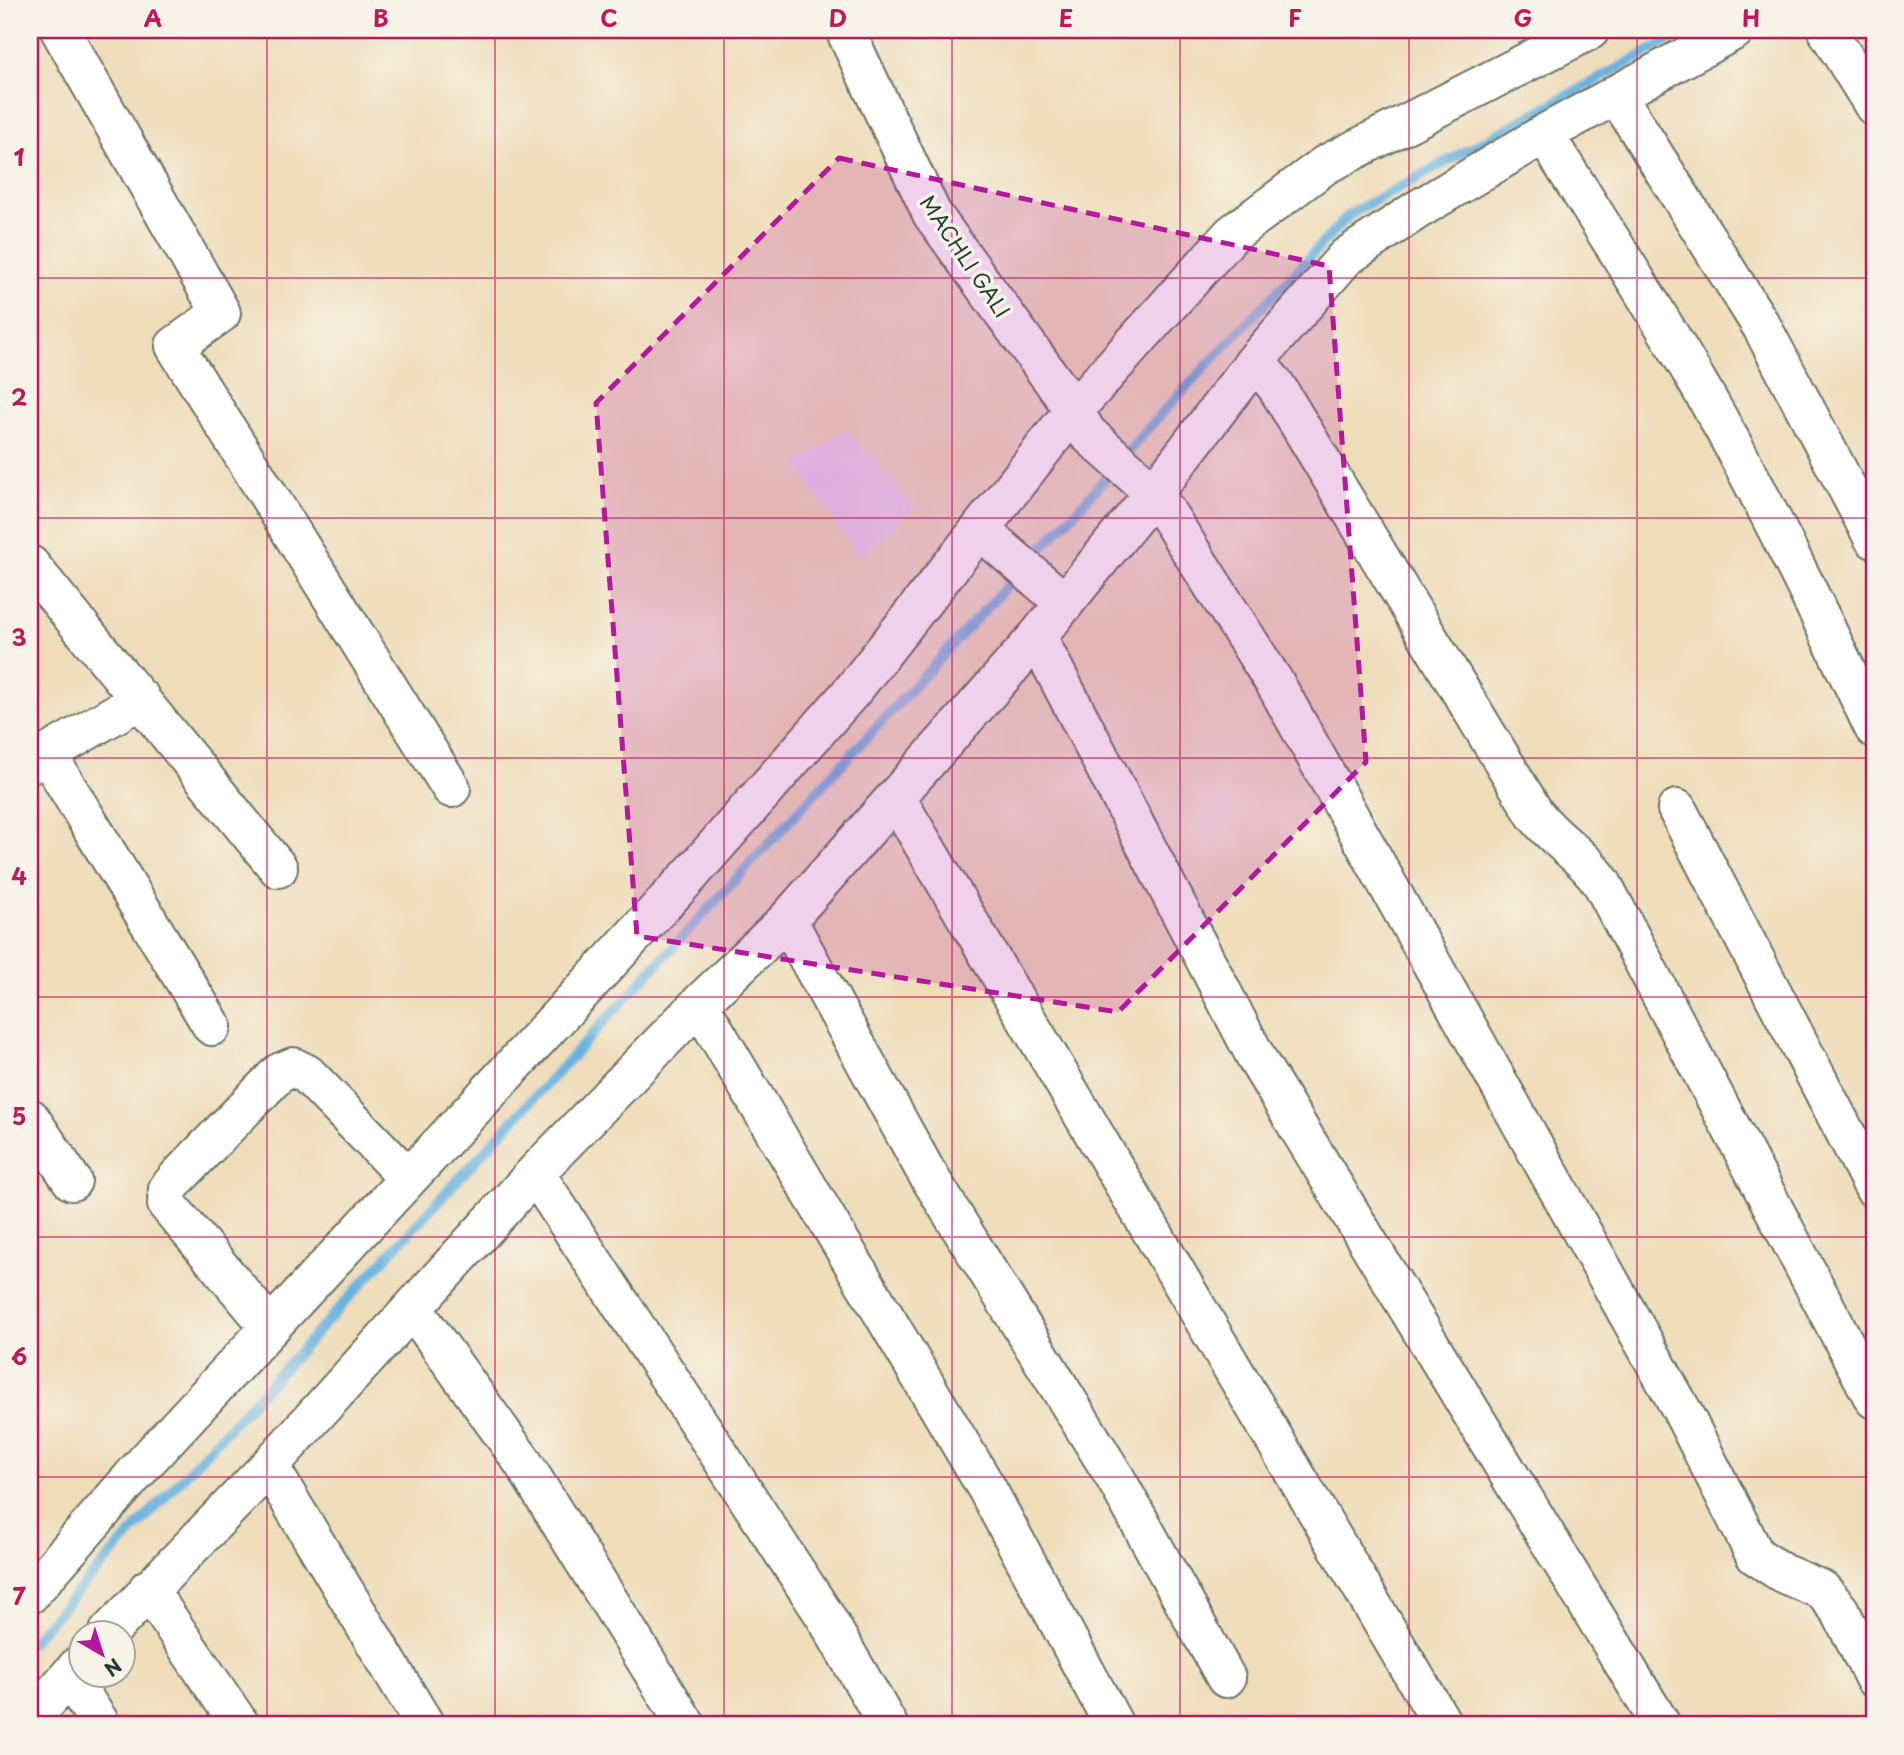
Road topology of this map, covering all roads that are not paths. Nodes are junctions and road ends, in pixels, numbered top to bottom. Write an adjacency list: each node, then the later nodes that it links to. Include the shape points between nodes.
1 (60, 30): 20 (street, via 221,313 175,346)
2 (845, 30): 10 (street, MACHLI GALI, via 932,214)
3 (1590, 30): 10 (street, via 1325,165 1232,234)
4 (1735, 30): 6 (street)
5 (1827, 30): 7 (street)
6 (1616, 94): 8 (street); 13 (street, via 1762,327)
7 (1874, 106)
8 (1544, 134): 9 (street, via 1346,257); 18 (street, via 1723,428)
9 (1255, 361): 11 (street); 34 (street, via 1276,386 1535,814 1584,859 1603,885)
10 (1080, 421): 11 (street, MACHLI GALI); 12 (street)
11 (1145, 484): 15 (street); 40 (street, MACHLI GALI, via 1276,685 1681,1409 1755,1555 1822,1590 1840,1611)
12 (990, 539): 15 (street); 29 (street, via 692,873)
13 (1874, 539)
14 (30, 565): 17 (street)
15 (1058, 597): 16 (street)
16 (1037, 637): 21 (street); 51 (street, via 1258,1061)
17 (141, 699): 19 (street); 23 (street)
18 (1874, 728)
19 (38, 759): 26 (street)
20 (451, 788)
21 (896, 798): 24 (street); 50 (street)
22 (1677, 809): 31 (street)
23 (278, 868)
24 (787, 920): 25 (street); 39 (street, via 925,1170 1116,1479)
25 (699, 1004): 28 (street); 49 (street, via 986,1487)
26 (212, 1026)
27 (30, 1118): 30 (street)
28 (535, 1173): 32 (street); 48 (street, via 825,1616)
29 (408, 1178): 33 (street); 33 (street, via 307,1074 293,1068 279,1073 178,1177 168,1189 167,1204)
30 (72, 1181)
31 (1874, 1188)
32 (414, 1310): 35 (street); 47 (street, via 522,1461)
33 (270, 1327): 37 (street)
34 (1874, 1399)
35 (269, 1466): 36 (street); 46 (street)
36 (148, 1589): 38 (street); 45 (street)
37 (30, 1594)
38 (122, 1618)
39 (1226, 1678)
40 (1874, 1678)
41 (66, 1680): 43 (street)
42 (84, 1688): 44 (street)
43 (30, 1720)
44 (101, 1725)
45 (240, 1725)
46 (425, 1725)
47 (686, 1725)
48 (888, 1725)
49 (1114, 1725)
50 (1443, 1725)
51 (1661, 1725)

